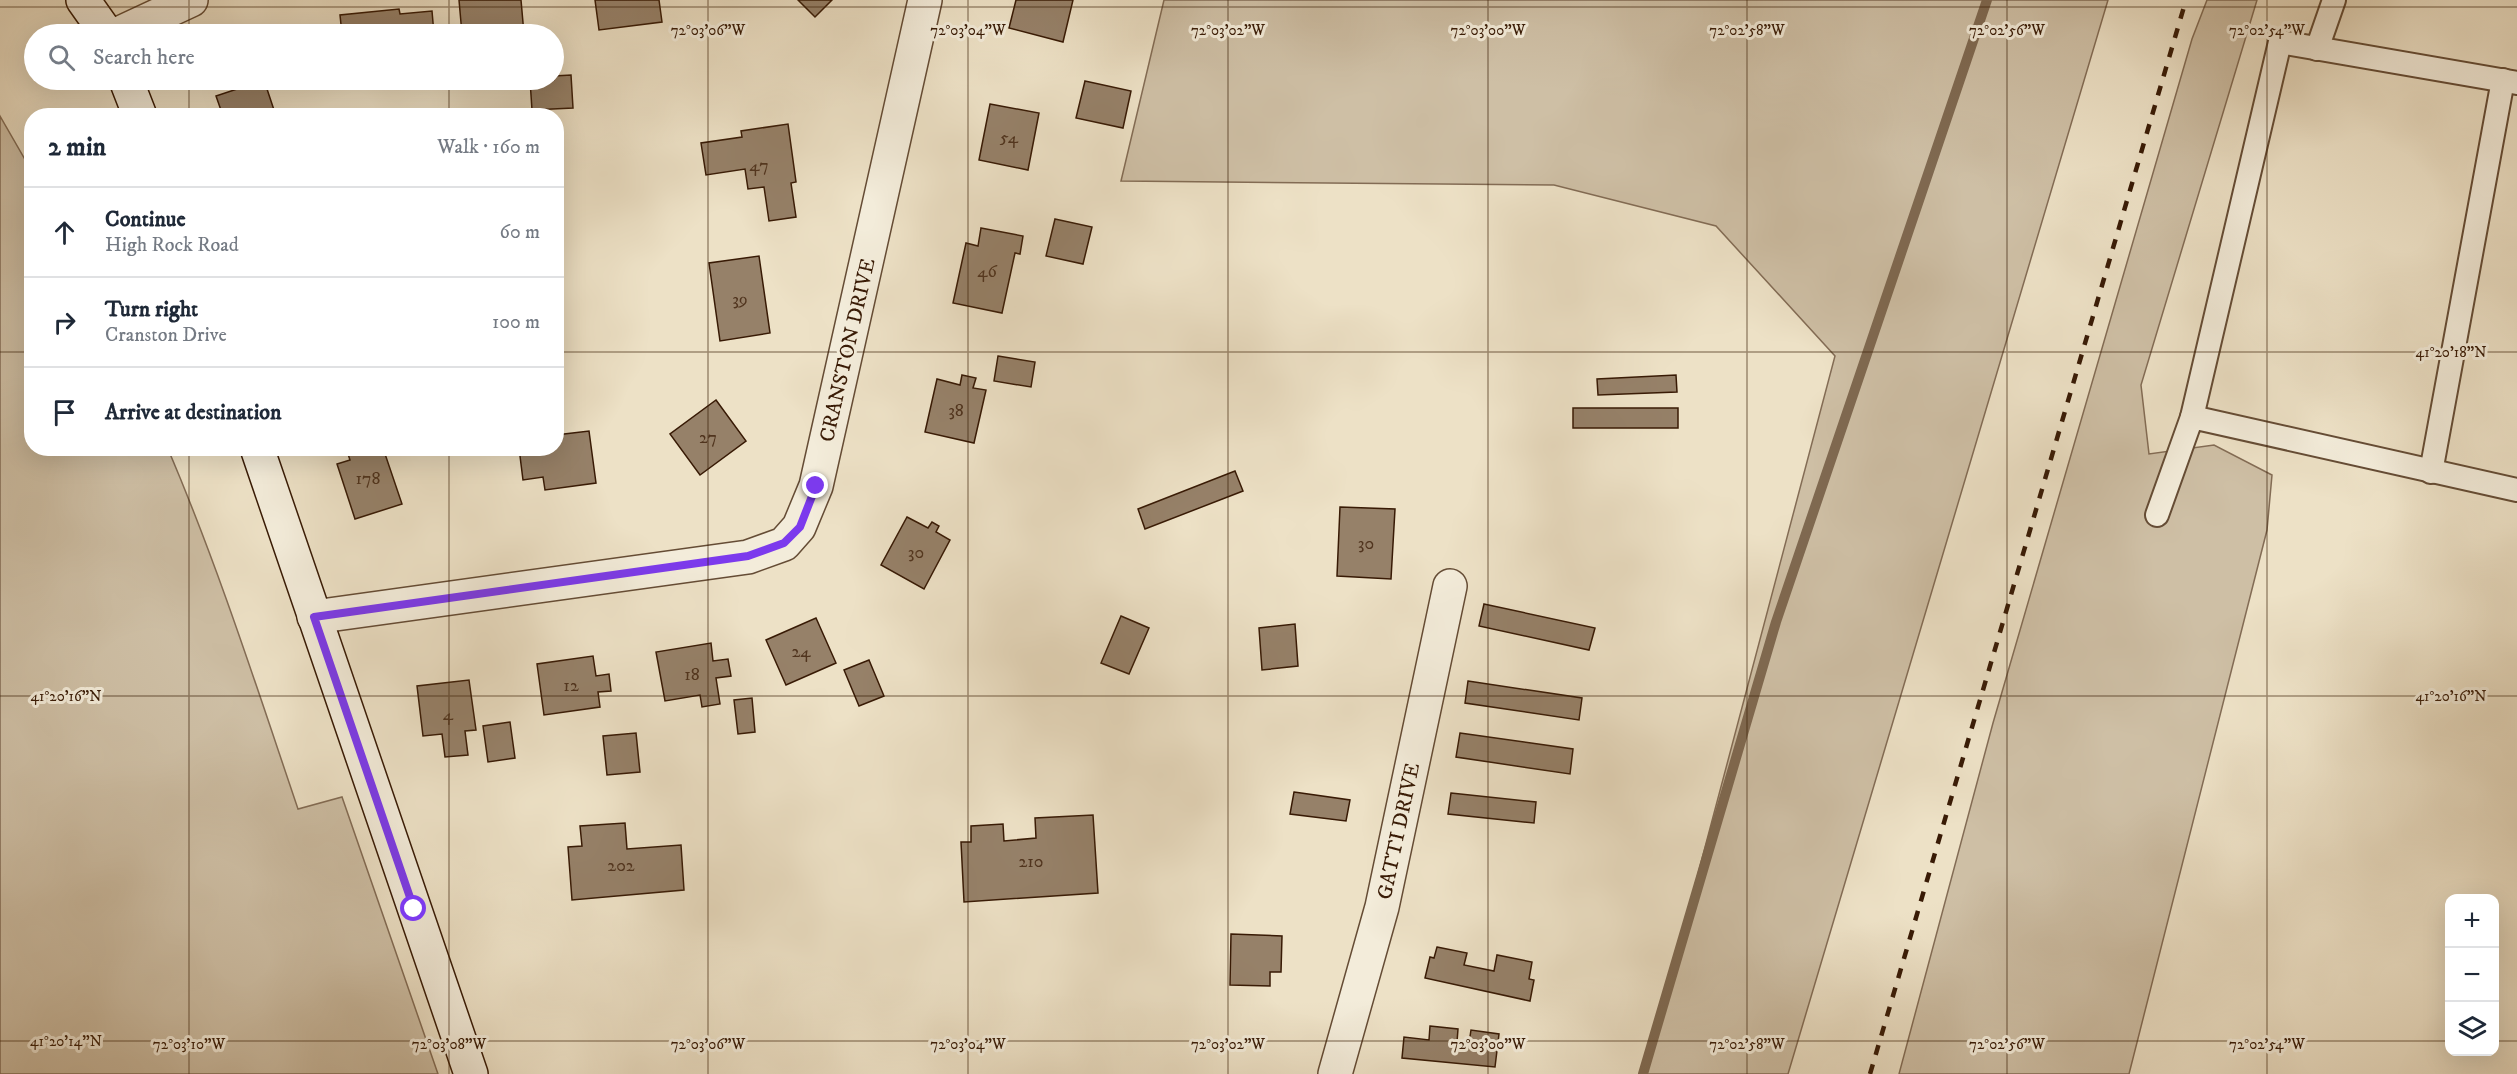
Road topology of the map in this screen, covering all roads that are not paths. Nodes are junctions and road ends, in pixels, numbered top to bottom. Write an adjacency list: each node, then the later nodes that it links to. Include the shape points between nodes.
1 (83, 0): 5 (street)
2 (191, 0): 6 (street)
3 (925, 0): 17 (street, CRANSTON DRIVE, via 816,486 800,527 792,536 784,543 748,556)
4 (2334, 0): 7 (lane)
5 (100, 24)
6 (139, 24)
7 (2317, 49): 8 (lane); 11 (lane, via 2280,42)
8 (2510, 81): 13 (lane)
9 (130, 90): 10 (street)
10 (137, 108)
11 (2192, 417): 13 (lane); 15 (lane)
12 (260, 456): 17 (street)
13 (2431, 472): 14 (lane)
14 (2517, 490)
15 (2157, 515)
16 (1450, 586): 19 (street, GATTI DRIVE, via 1382,907)
17 (314, 617): 18 (street)
18 (471, 1074)
19 (1335, 1074)

